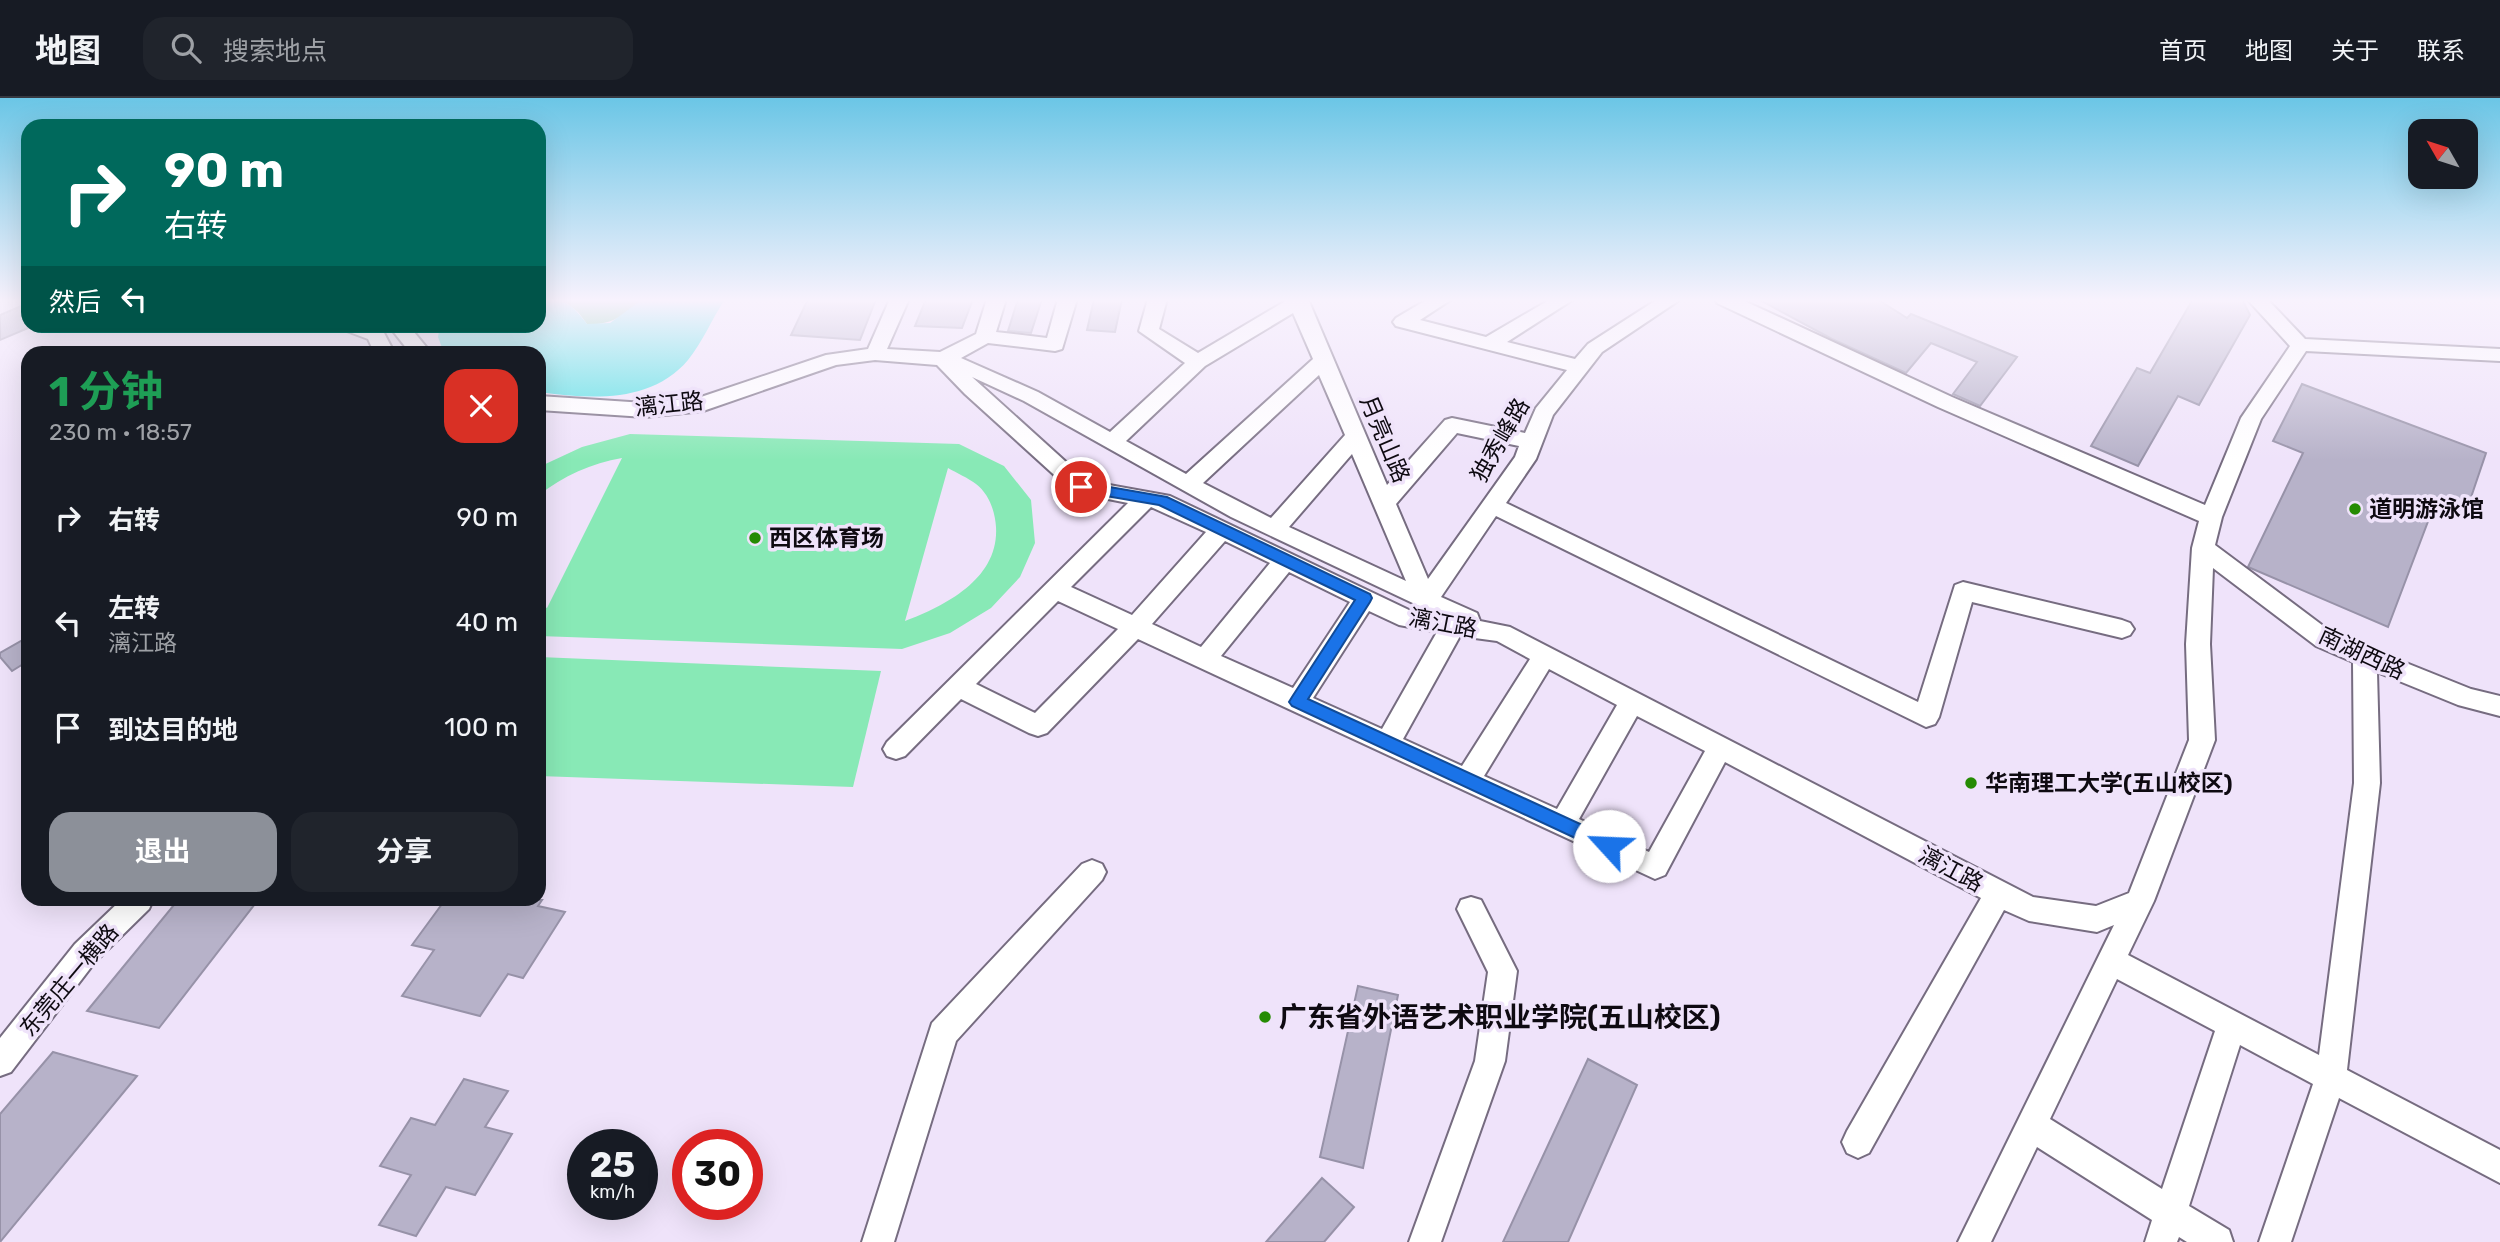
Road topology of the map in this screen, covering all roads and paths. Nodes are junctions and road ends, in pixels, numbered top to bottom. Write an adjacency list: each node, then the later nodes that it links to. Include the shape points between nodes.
1 (956, 352): 12 (street)
2 (1183, 352): 14 (street)
3 (1214, 352): 14 (street)
4 (1320, 352): 13 (street, 月亮山路)
5 (1522, 352): 15 (street)
6 (1592, 352): 15 (street, 独秀峰路)
7 (1839, 352): 24 (street)
8 (2295, 352): 24 (street, via 2251,418)
9 (2448, 352): 11 (street)
10 (875, 354): 12 (street, 漓江路); 16 (street, 漓江路, via 833,359 703,404 645,410)
11 (2500, 355)
12 (943, 359): 18 (street, via 983,373); 21 (street, 漓江路, via 1081,487)
13 (1323, 360): 17 (street, 月亮山路); 20 (street)
14 (1198, 362): 18 (street)
15 (1580, 367): 19 (street, 独秀峰路, via 1544,413)
16 (546, 403)
17 (1356, 436): 22 (street, 月亮山路); 26 (street)
18 (1112, 442): 20 (street)
19 (1532, 442): 22 (street, via 1452,425); 23 (street, 独秀峰路)
20 (1188, 485): 26 (street)
21 (1146, 498): 25 (street, 漓江路); 29 (street)
22 (1384, 503): 31 (street, 月亮山路)
23 (1492, 505): 31 (street, 独秀峰路); 34 (street, via 1926,717 1963,592)
24 (2211, 517): 27 (street)
25 (1222, 529): 28 (street, 漓江路); 33 (street)
26 (1274, 529): 31 (street)
27 (2203, 548): 37 (street, 南湖西路, via 2325,640); 50 (street, via 2198,644 2202,740)
28 (1286, 559): 30 (street, 漓江路); 38 (street)
29 (1056, 590): 33 (street); 39 (street)
30 (1365, 598): 32 (street, 漓江路, via 1407,618); 40 (street)
31 (1426, 600): 35 (street)
32 (1453, 626): 35 (street, 漓江路); 43 (street)
33 (1135, 627): 38 (street); 39 (street, via 1038,726)
34 (2122, 629)
35 (1502, 633): 36 (street, 漓江路)
36 (1544, 656): 41 (street, 漓江路); 46 (street)
37 (2365, 657): 42 (street, 南湖西路, via 2467,698); 56 (street, via 2367,783)
38 (1205, 659): 40 (street)
39 (960, 687): 45 (street)
40 (1297, 702): 43 (street)
41 (1632, 702): 44 (street, 漓江路); 47 (street)
42 (2500, 706)
43 (1388, 744): 46 (street)
44 (1720, 748): 47 (street, via 1655,867); 49 (street, 漓江路)
45 (896, 749)
46 (1466, 780): 47 (street)
47 (1562, 824)
48 (1092, 872): 61 (street, via 943,1032)
49 (1998, 894): 50 (street, 漓江路, via 2029,909 2096,919); 58 (street)
50 (2140, 901): 53 (street)
51 (133, 906): 55 (street, 东莞庄一横路, via 85,953)
52 (1471, 909): 62 (street, via 1503,971 1490,1061)
53 (2111, 961): 54 (street); 57 (street)
54 (2232, 1025): 56 (street); 60 (street)
55 (0, 1062)
56 (2331, 1077): 59 (street); 66 (street)
57 (2032, 1126): 60 (street); 63 (street)
58 (1858, 1142)
59 (2500, 1167)
60 (2171, 1211): 64 (street); 65 (street)
61 (878, 1242)
62 (1425, 1242)
63 (1974, 1242)
64 (2161, 1242)
65 (2217, 1242)
66 (2274, 1242)

